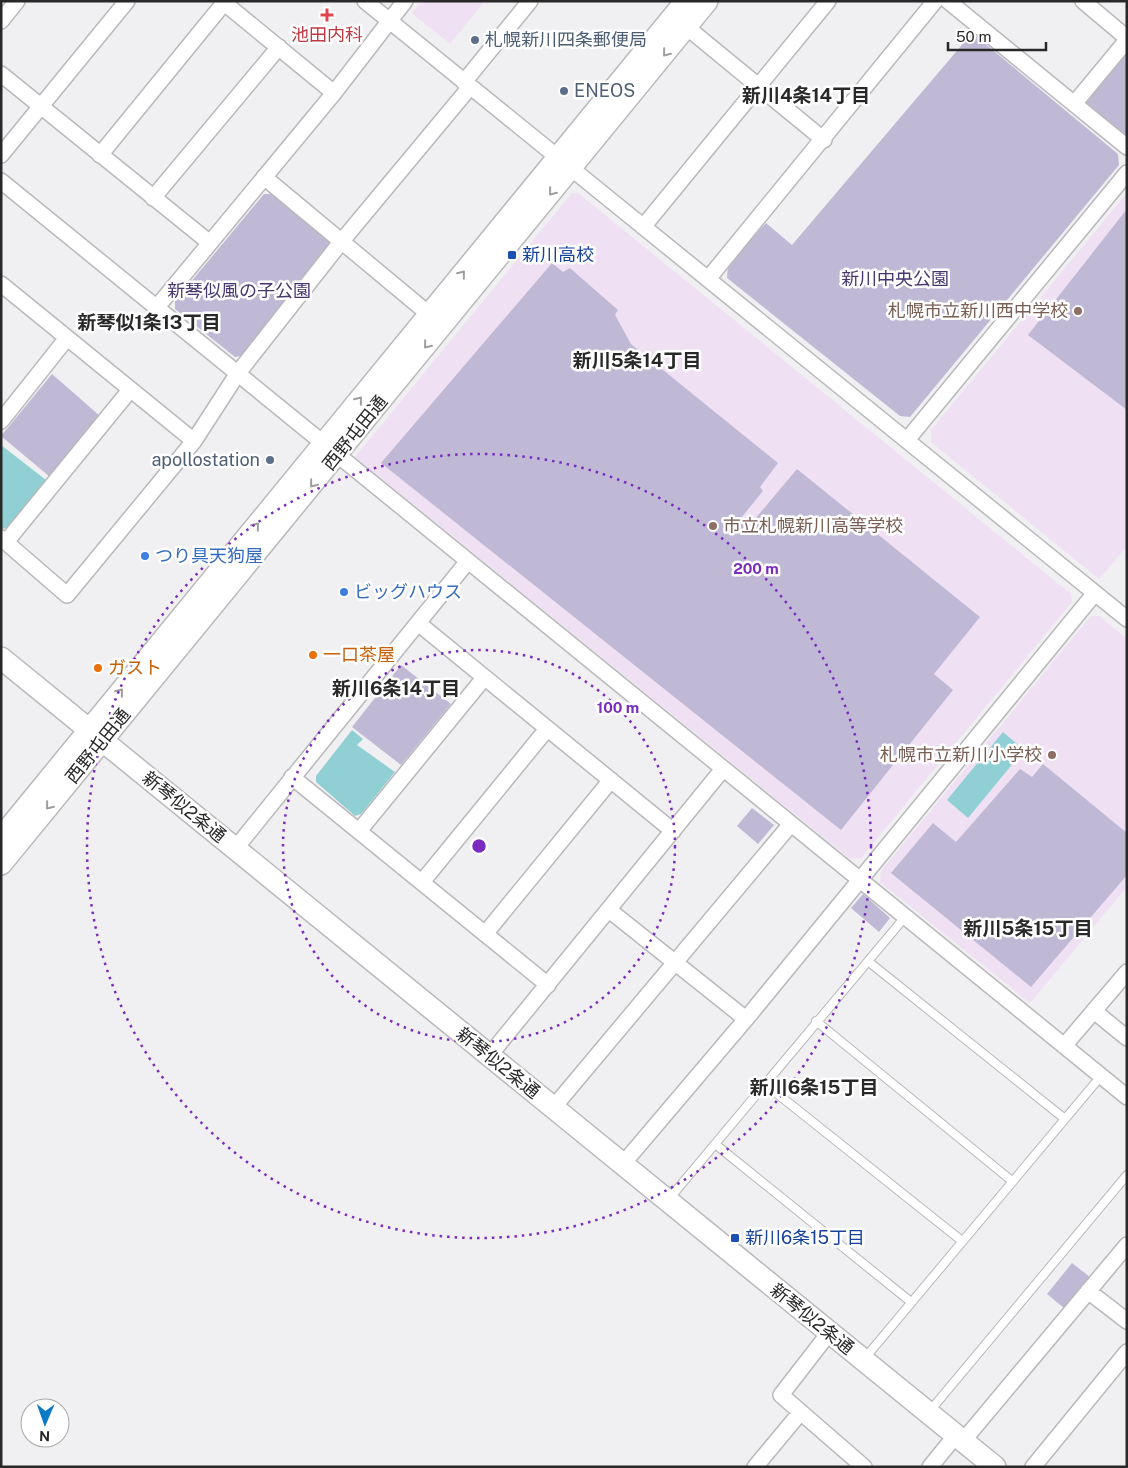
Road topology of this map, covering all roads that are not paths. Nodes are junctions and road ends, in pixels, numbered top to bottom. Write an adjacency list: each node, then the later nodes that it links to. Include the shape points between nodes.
1 (17, 1): 13 (street)
2 (127, 1): 22 (street)
3 (365, 1): 14 (street)
4 (405, 1): 14 (street)
5 (530, 1): 18 (street)
6 (708, 1): 12 (street, 西野屯田通)
7 (828, 1): 19 (street)
8 (935, 1): 23 (street)
9 (948, 1): 21 (street)
10 (1082, 1): 15 (street)
11 (223, 2): 16 (street); 26 (street)
12 (682, 15): 19 (street); 27 (street, 西野屯田通)
13 (1, 21)
14 (389, 21): 18 (street); 20 (street)
15 (1127, 39): 21 (street)
16 (279, 47): 20 (street); 31 (street)
17 (1, 74): 22 (street)
18 (467, 85): 27 (street); 33 (street)
19 (759, 86): 23 (street); 32 (street)
20 (334, 93): 29 (street)
21 (1074, 104): 24 (street)
22 (41, 106): 25 (street); 26 (street)
23 (824, 140): 35 (street)
24 (1127, 147)
25 (1, 155)
26 (100, 155): 31 (street)
27 (564, 163): 32 (street); 38 (street, 西野屯田通)
28 (1127, 173): 43 (street)
29 (264, 177): 33 (street); 34 (street)
30 (1, 181): 37 (street)
31 (153, 198): 34 (street)
32 (643, 227): 35 (street)
33 (341, 242): 38 (street); 40 (street)
34 (210, 243): 37 (street)
35 (708, 279): 43 (street)
36 (2, 287): 39 (street)
37 (157, 307): 40 (street)
38 (436, 320): 45 (street, 西野屯田通)
39 (67, 338): 41 (street); 42 (street)
40 (238, 373): 44 (street); 45 (street)
41 (130, 390): 44 (street); 46 (street)
42 (1, 420)
43 (907, 440): 48 (street)
44 (194, 441): 46 (street, via 68,596)
45 (330, 449): 47 (street); 54 (street, 西野屯田通)
46 (3, 540)
47 (468, 561): 50 (street); 55 (street)
48 (1095, 593): 49 (street); 64 (street)
49 (1125, 614)
50 (418, 623): 52 (street); 56 (street)
51 (1, 658): 54 (street, 新琴似2条通)
52 (484, 678): 53 (street); 59 (street)
53 (547, 728): 57 (street); 65 (street)
54 (95, 735): 61 (street, 西野屯田通); 62 (street, 新琴似2条通); 63 (street, 西野屯田通, one-way to 63)
55 (723, 769): 58 (street); 60 (street)
56 (292, 777): 59 (street); 62 (street)
57 (610, 780): 60 (street); 68 (street)
58 (791, 824): 64 (street); 69 (street)
59 (359, 831): 65 (street)
60 (673, 831): 66 (street)
61 (1, 838)
62 (235, 849): 78 (street, 新琴似2条通)
63 (1, 864)
64 (859, 880): 67 (street); 74 (street)
65 (422, 882): 68 (street)
66 (609, 910): 69 (street); 72 (street)
67 (906, 917): 70 (lane); 77 (street)
68 (485, 934): 72 (street)
69 (674, 962): 74 (street); 82 (street)
70 (869, 962): 75 (lane); 83 (lane)
71 (1127, 972): 73 (street)
72 (548, 985): 78 (street)
73 (1094, 1011): 76 (street); 77 (street)
74 (746, 1019): 85 (street)
75 (816, 1021): 80 (lane); 87 (lane)
76 (1127, 1038)
77 (1064, 1046): 79 (street)
78 (489, 1056): 82 (street, 新琴似2条通)
79 (1100, 1076): 81 (street); 83 (lane)
80 (765, 1084): 84 (lane); 89 (lane)
81 (1127, 1097)
82 (553, 1108): 85 (street, 新琴似2条通)
83 (1065, 1119): 87 (lane)
84 (716, 1144): 88 (lane); 92 (lane)
85 (622, 1165): 88 (street, 新琴似2条通)
86 (1127, 1175): 98 (lane)
87 (1012, 1181): 89 (lane)
88 (667, 1201): 94 (street, 新琴似2条通)
89 (962, 1242): 92 (lane)
90 (1127, 1245): 91 (street)
91 (1088, 1291): 93 (street); 99 (street)
92 (911, 1302): 96 (lane)
93 (1127, 1321)
94 (829, 1333): 96 (street, 新琴似2条通); 97 (street, via 781,1395)
95 (1127, 1352): 105 (street)
96 (863, 1360): 98 (street, 新琴似2条通)
97 (800, 1413): 100 (street); 101 (street)
98 (928, 1413): 99 (street, 新琴似2条通)
99 (959, 1438): 103 (street); 104 (street, 新琴似2条通)
100 (847, 1461): 102 (street)
101 (756, 1467)
102 (864, 1467)
103 (930, 1467)
104 (995, 1467)
105 (1033, 1467)

